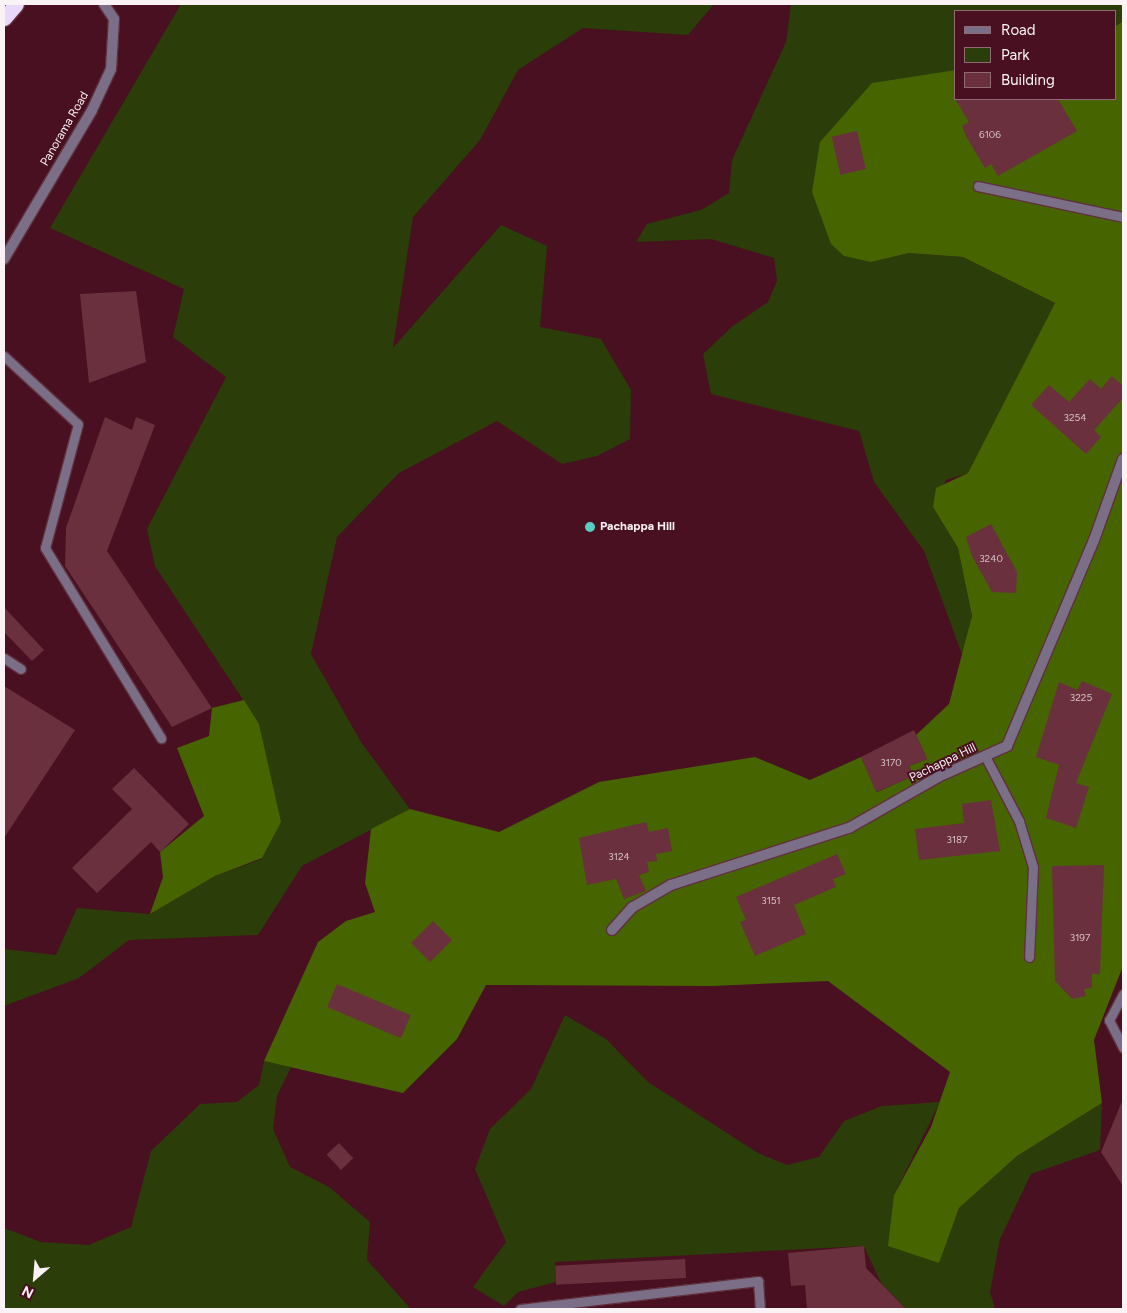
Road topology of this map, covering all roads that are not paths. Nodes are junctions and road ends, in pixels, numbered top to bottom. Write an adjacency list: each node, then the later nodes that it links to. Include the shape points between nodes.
1 (16, 4): 3 (highway)
2 (104, 4): 6 (street, Panorama Road, via 114,19 111,69 92,110)
3 (4, 18)
4 (978, 186): 5 (lane)
5 (1123, 217)
6 (4, 259)
7 (4, 356): 11 (lane, via 78,424 45,548)
8 (1123, 459): 12 (street, Pachappa Hill, via 1094,540 1007,746)
9 (4, 658): 10 (lane)
10 (21, 669)
11 (161, 738)
12 (985, 756): 13 (street, Pachappa Hill, via 849,828 671,885 633,907); 14 (lane, via 1019,821 1033,867)
13 (612, 930)
14 (1029, 957)
15 (1123, 994): 16 (lane, via 1109,1020)
16 (1123, 1048)
17 (520, 1309): 18 (lane, via 758,1281)
18 (760, 1309)

